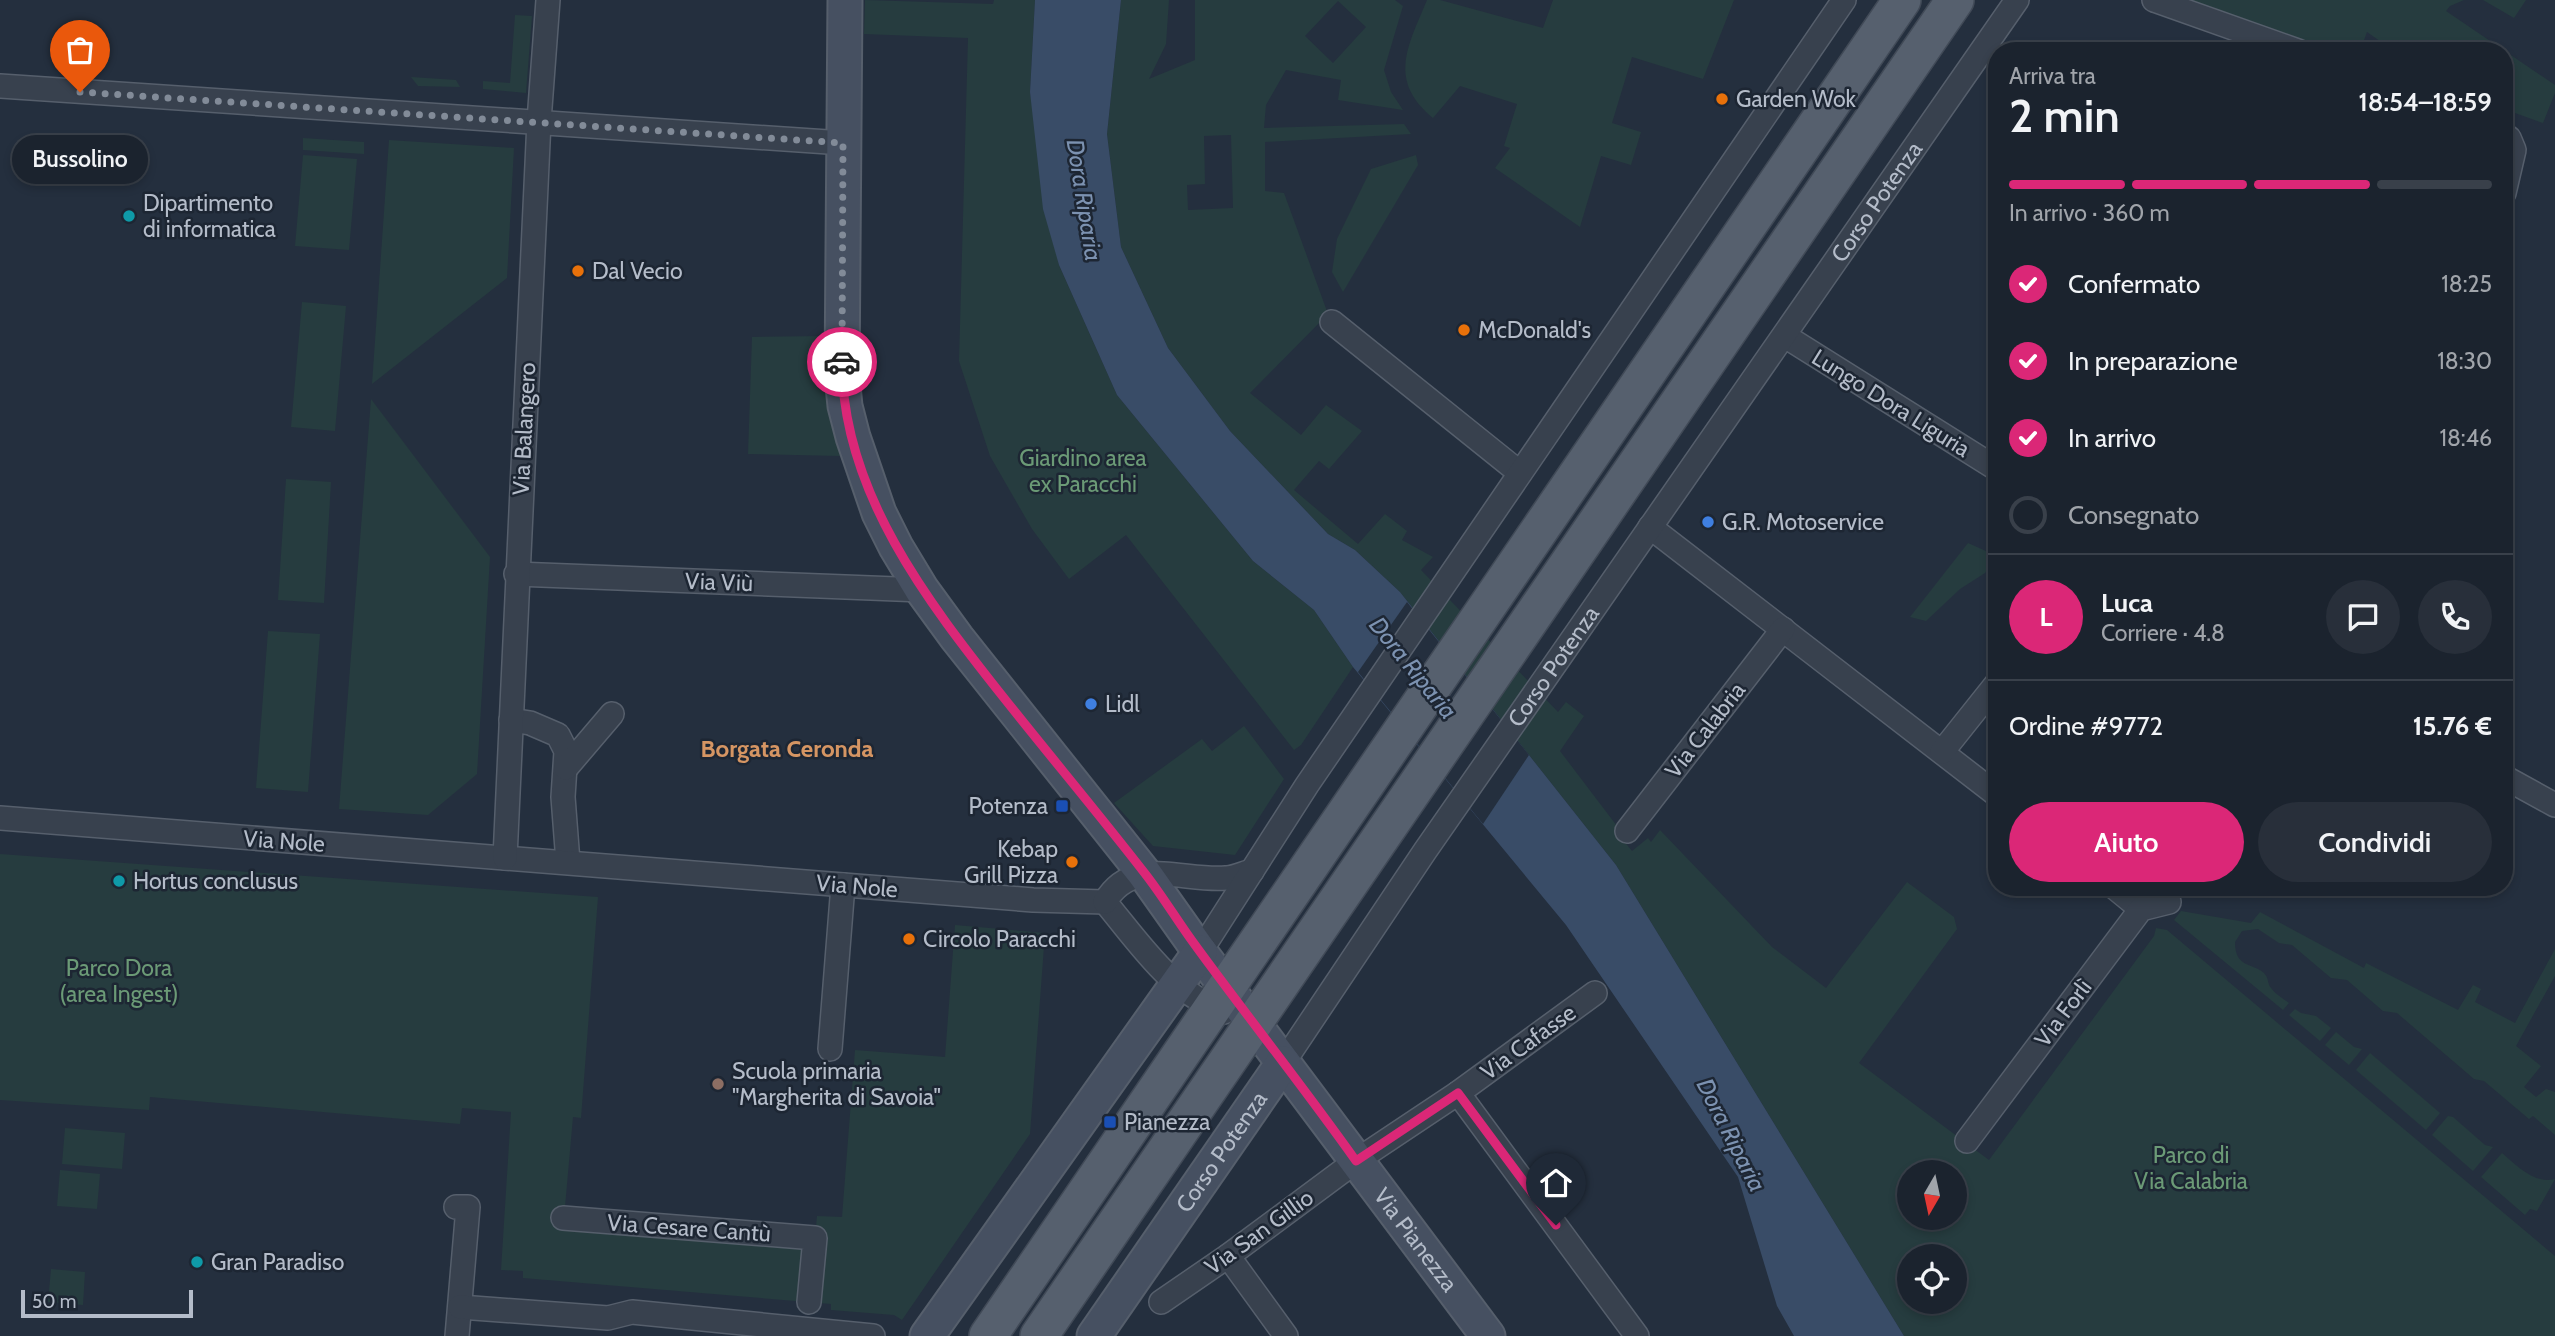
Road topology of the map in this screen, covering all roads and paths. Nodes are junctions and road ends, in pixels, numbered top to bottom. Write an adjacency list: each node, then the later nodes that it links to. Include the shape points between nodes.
1 (548, 0): 10 (street, Via Balangero)
2 (845, 0): 11 (street, Via Pianezza)
3 (1844, 0): 15 (street)
4 (1902, 0): 42 (main road)
5 (1955, 0): 43 (main road, Corso Potenza)
6 (2017, 0): 13 (street, Corso Potenza)
7 (2154, 0): 8 (street)
8 (2273, 42)
9 (0, 86): 10 (street)
10 (539, 121): 11 (street); 17 (street, Via Balangero)
11 (843, 143): 18 (street, Via Pianezza, via 845,406 879,513)
12 (1332, 322): 15 (street)
13 (1785, 336): 14 (street, Lungo Dora Liguria); 16 (street, Corso Potenza)
14 (1988, 463)
15 (1520, 473): 32 (street)
16 (1650, 527): 19 (street); 45 (street, Corso Potenza)
17 (516, 574): 18 (street, Via Viù); 22 (street, Via Balangero)
18 (922, 590): 33 (street, Via Pianezza)
19 (1783, 629): 23 (street); 29 (street, Via Calabria)
20 (1988, 694): 23 (street)
21 (612, 714): 24 (street)
22 (511, 720): 24 (street, via 558,735 566,751); 30 (street, Via Balangero)
23 (1942, 752): 26 (street)
24 (566, 768): 31 (street, via 563,797)
25 (2513, 782): 27 (street)
26 (1988, 788)
27 (2555, 805)
28 (0, 818): 30 (street, Via Nole)
29 (1627, 831)
30 (505, 858): 31 (street, Via Nole)
31 (568, 863): 34 (street, Via Nole)
32 (1252, 871): 33 (street, via 1227,878); 39 (street)
33 (1144, 873): 36 (street, via 1116,888); 39 (street, Via Pianezza)
34 (842, 885): 36 (street, Via Nole); 44 (street)
35 (2125, 896): 38 (street)
36 (1105, 902): 40 (street)
37 (2169, 902): 38 (street)
38 (2141, 909): 49 (street, Via Forlì)
39 (1200, 952): 40 (street); 42 (street, Via Pianezza)
40 (1176, 985): 42 (street); 59 (street)
41 (1595, 993): 46 (street, Via Cafasse)
42 (1220, 997): 43 (street, Via Pianezza); 60 (main road)
43 (1253, 1023): 45 (street, Via Pianezza); 61 (main road, Corso Potenza)
44 (831, 1049)
45 (1283, 1063): 47 (street, Via Pianezza); 48 (street, Corso Potenza)
46 (1458, 1093): 50 (street, Via Cafasse); 65 (street)
47 (1317, 1106): 48 (street, via 1273,1110); 50 (street, Via Pianezza)
48 (1235, 1133): 62 (street, Corso Potenza)
49 (1967, 1141)
50 (1356, 1161): 53 (street, Via San Gillio); 64 (street, Via Pianezza)
51 (456, 1207): 56 (street, via 468,1207)
52 (564, 1218): 54 (street, Via Cesare Cantù, via 815,1238)
53 (1228, 1256): 55 (street, Via San Gillio); 63 (street)
54 (809, 1302)
55 (1161, 1302)
56 (460, 1307): 57 (street); 58 (street, via 608,1318 628,1311)
57 (457, 1336)
58 (873, 1336)
59 (927, 1336)
60 (988, 1336)
61 (1039, 1336)
62 (1094, 1336)
63 (1286, 1336)
64 (1488, 1336)
65 (1637, 1336)

